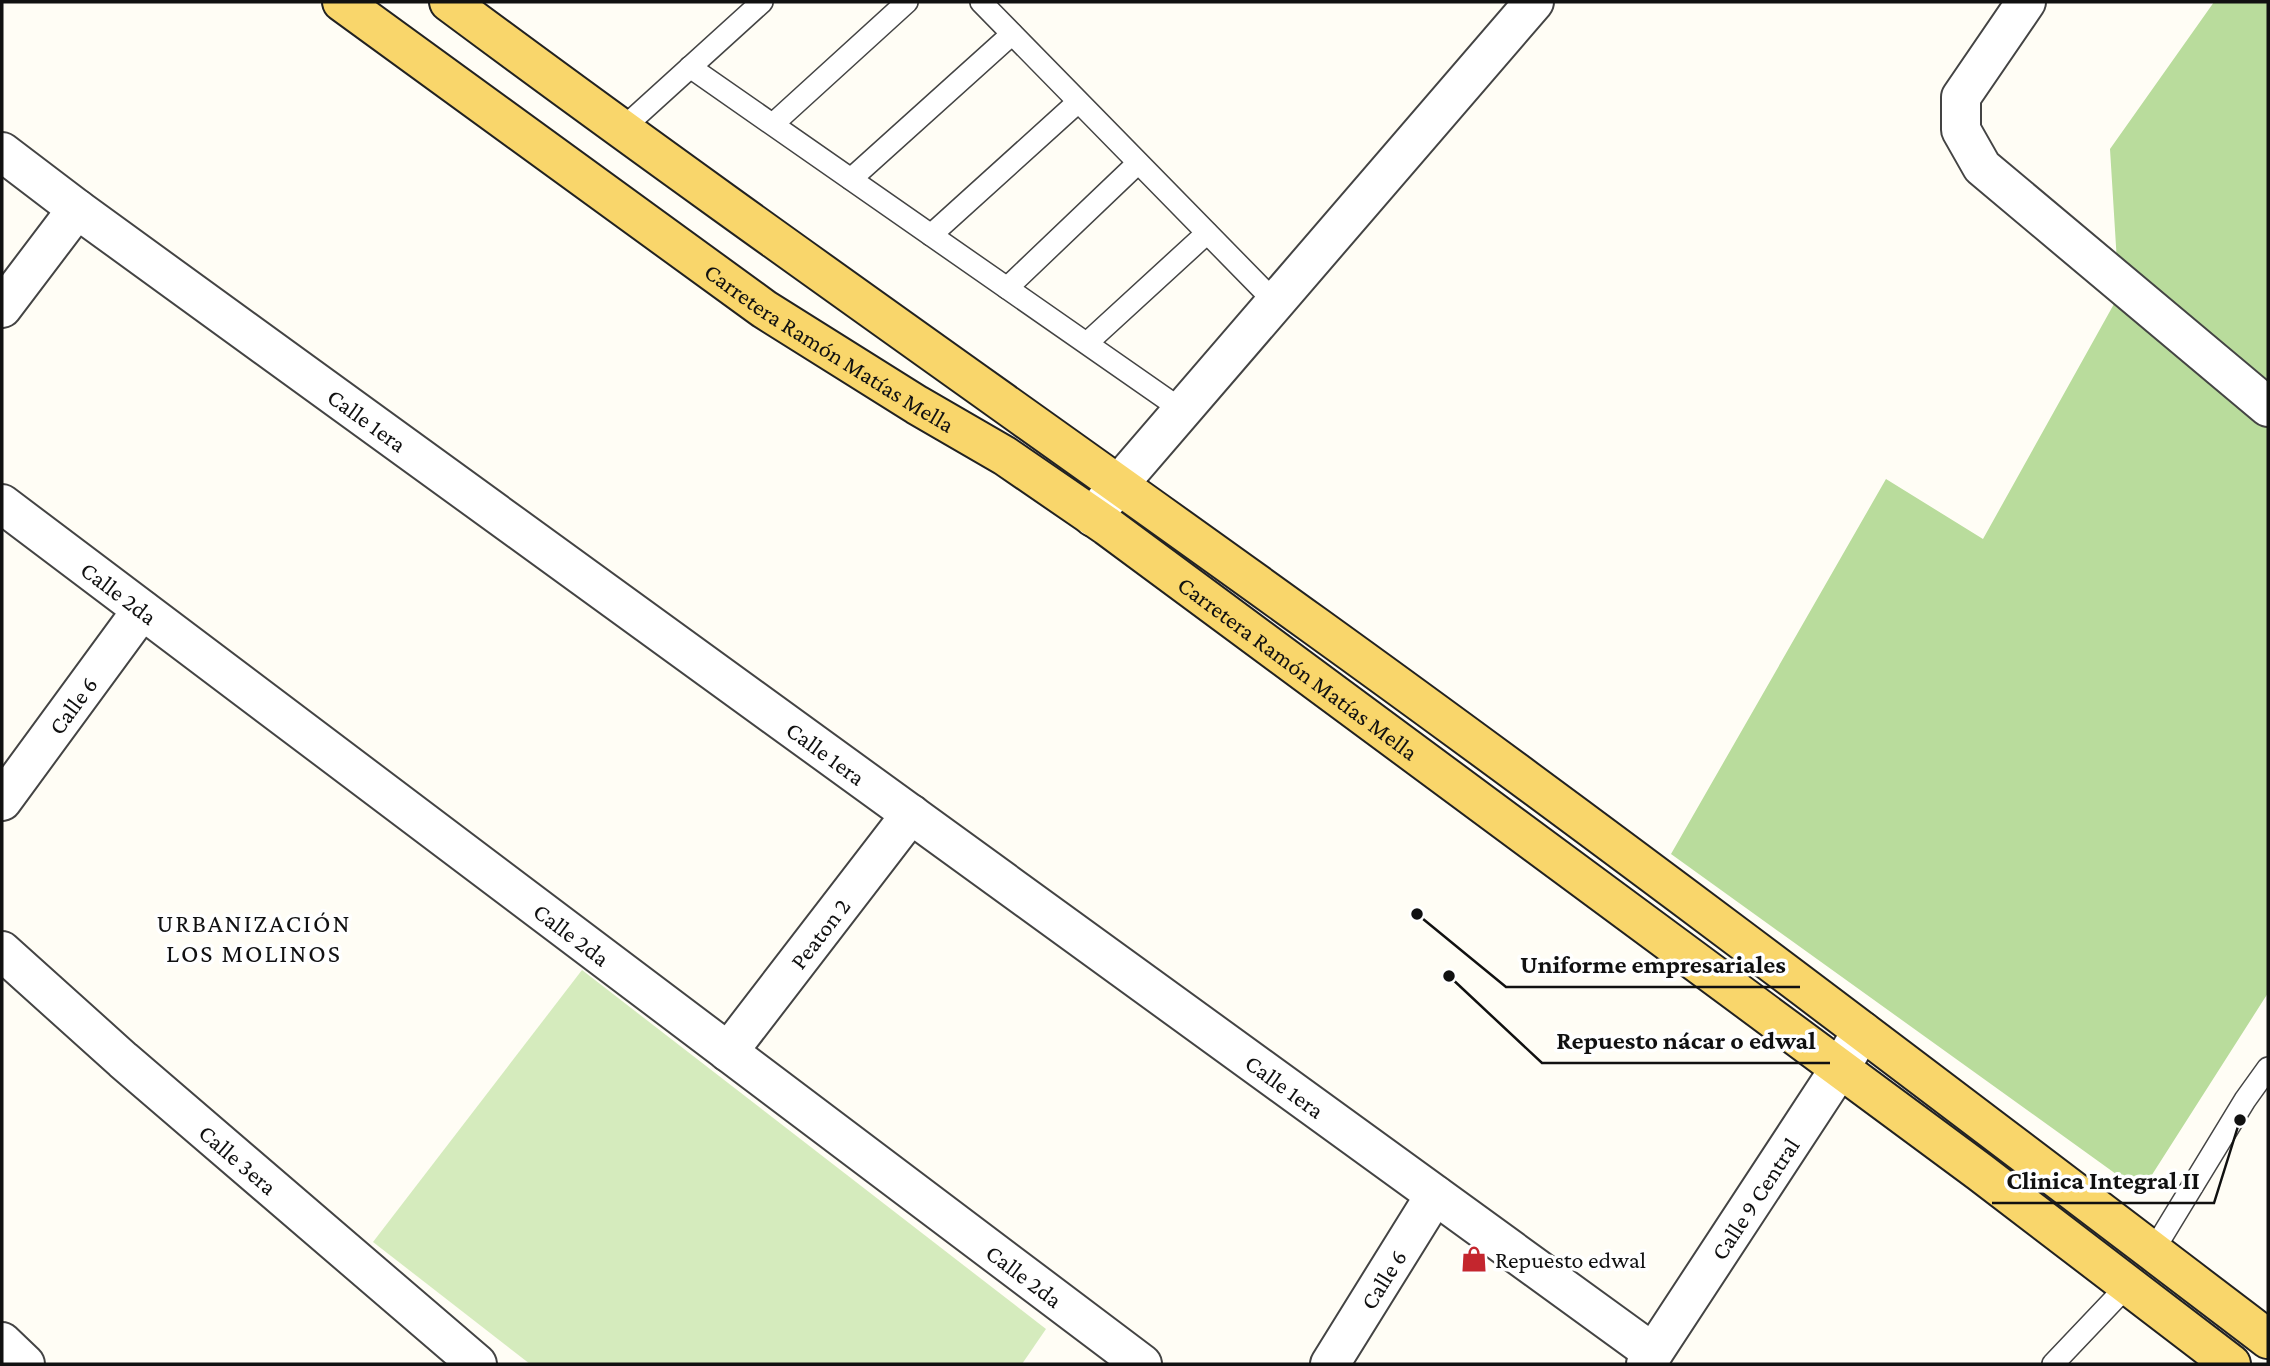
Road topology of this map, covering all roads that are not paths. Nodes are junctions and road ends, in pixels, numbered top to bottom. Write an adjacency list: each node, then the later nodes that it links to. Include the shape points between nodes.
1 (342, 2): 27 (main road, Carretera Ramón Matías Mella, via 764,309 1005,456)
2 (449, 2): 12 (main road, Carretera Ramón Matías Mella)
3 (762, 2): 9 (lane)
4 (907, 2): 11 (lane)
5 (981, 2): 8 (lane)
6 (1534, 2): 20 (street)
7 (2026, 2): 23 (street, via 1961,97 1961,130 1982,167)
8 (1012, 34): 10 (lane); 15 (lane)
9 (690, 67): 11 (lane); 12 (lane)
10 (1078, 102): 14 (lane); 18 (lane)
11 (773, 124): 15 (lane)
12 (621, 130): 25 (main road, Carretera Ramón Matías Mella)
13 (2, 152): 16 (street, Calle 1era)
14 (1138, 163): 17 (lane); 19 (lane)
15 (851, 179): 18 (lane)
16 (77, 209): 21 (street); 30 (street, Calle 1era)
17 (1207, 233): 20 (lane); 22 (lane)
18 (931, 235): 19 (lane)
19 (1007, 288): 22 (lane)
20 (1275, 302): 24 (street)
21 (2, 308)
22 (1087, 343): 24 (lane)
23 (2268, 407)
24 (1182, 410): 25 (street)
25 (1118, 485): 27 (street); 32 (main road, Carretera Ramón Matías Mella)
26 (2, 504): 28 (street, Calle 2da)
27 (1093, 517): 34 (main road, Carretera Ramón Matías Mella)
28 (142, 610): 29 (street, Calle 6); 33 (street, Calle 2da)
29 (2, 801)
30 (911, 814): 33 (street, Peaton 2); 38 (street, Calle 1era)
31 (2, 951): 45 (street, Calle 3era)
32 (1862, 1031): 34 (street, Calle 9 Central); 39 (main road, Carretera Ramón Matías Mella)
33 (728, 1052): 46 (street, Calle 2da)
34 (1840, 1068): 40 (main road, Carretera Ramón Matías Mella); 43 (street, Calle 9 Central)
35 (2268, 1068): 37 (lane)
36 (2268, 1090): 37 (lane)
37 (2245, 1100): 39 (lane)
38 (1436, 1195): 43 (street, Calle 1era); 47 (street, Calle 6)
39 (2153, 1251): 41 (main road, Carretera Ramón Matías Mella)
40 (2128, 1285): 48 (lane); 49 (main road, Carretera Ramón Matías Mella)
41 (2264, 1326)
42 (2, 1342): 44 (street)
43 (1649, 1359)
44 (26, 1364)
45 (477, 1364)
46 (1142, 1364)
47 (1330, 1364)
48 (2053, 1364)
49 (2231, 1364)

